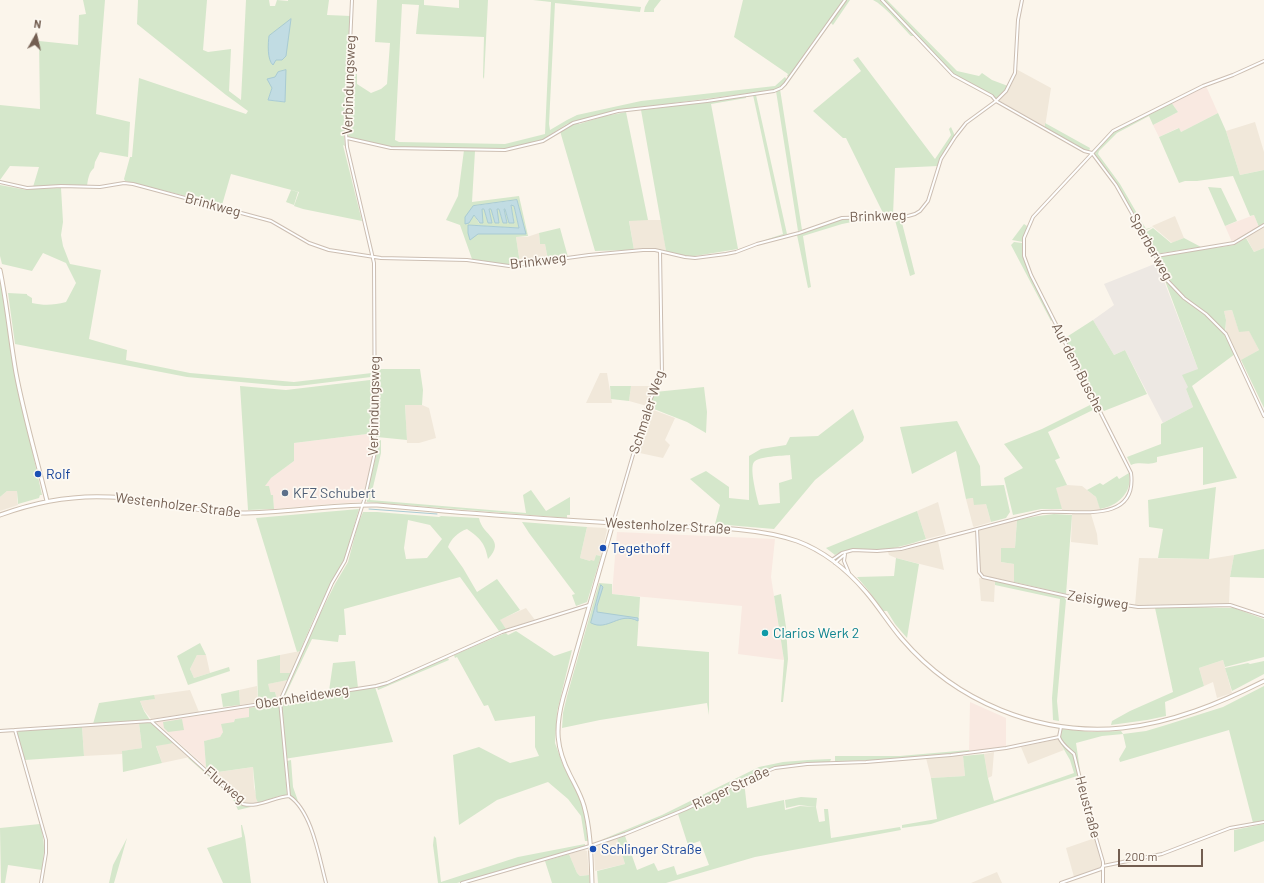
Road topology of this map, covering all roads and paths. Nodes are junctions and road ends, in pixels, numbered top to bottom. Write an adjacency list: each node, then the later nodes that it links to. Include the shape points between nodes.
1 (352, 0): 7 (street, Verbindungsweg)
2 (845, 0): 7 (street, via 785,84 774,91 618,111 573,123 543,141 505,150 391,148)
3 (882, 0): 6 (street, via 953,75 992,96)
4 (1022, 0): 6 (street, Brinkweg, via 1018,20 1015,73 1006,91)
5 (1264, 61): 9 (street, Auf dem Busche, via 1203,86 1113,131)
6 (996, 101): 8 (street); 13 (street, Brinkweg, via 966,123 955,137 941,160 928,201 915,214 842,218 726,254 690,258)
7 (346, 138): 15 (street, Verbindungsweg)
8 (1084, 151): 9 (street); 10 (street)
9 (1092, 153): 10 (street, Auf dem Busche); 14 (street, Sperberweg, via 1116,185)
10 (1087, 158): 22 (street, Auf dem Busche, via 1033,217 1024,238 1024,256 1031,275 1131,472 1129,493 1119,504 1097,513 1042,512)
11 (0, 182): 15 (street, Brinkweg, via 27,188 133,184 271,220 309,243 329,250)
12 (1264, 225): 14 (street, via 1234,243)
13 (660, 251): 15 (street, Brinkweg, via 609,253 510,266 467,260); 21 (street, Schmaler Weg, via 662,375 647,407)
14 (1156, 256): 17 (street, Sperberweg, via 1164,277 1226,334)
15 (373, 257): 19 (street, Verbindungsweg, via 375,452)
16 (0, 270): 18 (main road, via 16,372)
17 (1264, 416)
18 (47, 502): 19 (main road, Westenholzer Straße, via 79,497 111,497 204,511 239,513); 20 (main road, Westenholzer Straße)
19 (362, 505): 21 (main road, Westenholzer Straße); 29 (street, Verbindungsweg, via 345,562 332,583)
20 (0, 515)
21 (613, 523): 24 (main road, Westenholzer Straße, via 769,534 806,545); 26 (main road)
22 (977, 529): 23 (street, Auf dem Busche, via 901,549 853,550); 27 (street, Zeisigweg, via 979,572 982,577 1067,596 1138,607 1230,605)
23 (846, 553): 24 (street); 25 (street, via 844,561)
24 (834, 562): 25 (main road, Westenholzer Straße)
25 (850, 576): 31 (main road, Westenholzer Straße, via 919,658 950,684 1002,711)
26 (589, 605): 29 (street, Obernheideweg, via 502,632 387,683); 37 (main road, via 559,712 557,734 560,754 584,804)
27 (1264, 616)
28 (1264, 681): 31 (main road, Westenholzer Straße, via 1205,708 1148,724 1114,729)
29 (280, 701): 30 (street, Obernheideweg); 35 (street, Verbindungsweg)
30 (151, 720): 32 (street, Obernheideweg); 35 (street, Flurweg, via 243,804 250,806)
31 (1061, 727): 34 (street)
32 (15, 730): 33 (street, Obernheideweg); 39 (street, via 46,840)
33 (0, 731)
34 (1059, 737): 37 (street, Rieger Straße, via 1006,748 952,755 775,768 681,811); 38 (street, Heustraße, via 1062,744 1074,754)
35 (289, 796): 40 (street, via 309,821)
36 (1264, 822): 38 (street, via 1230,828 1162,854)
37 (590, 846): 41 (street, Rieger Straße); 42 (main road)
38 (1103, 866): 43 (street, via 1101,869); 44 (street, Heustraße)
39 (41, 883)
40 (326, 883)
41 (462, 883)
42 (592, 883)
43 (1061, 883)
44 (1103, 883)

